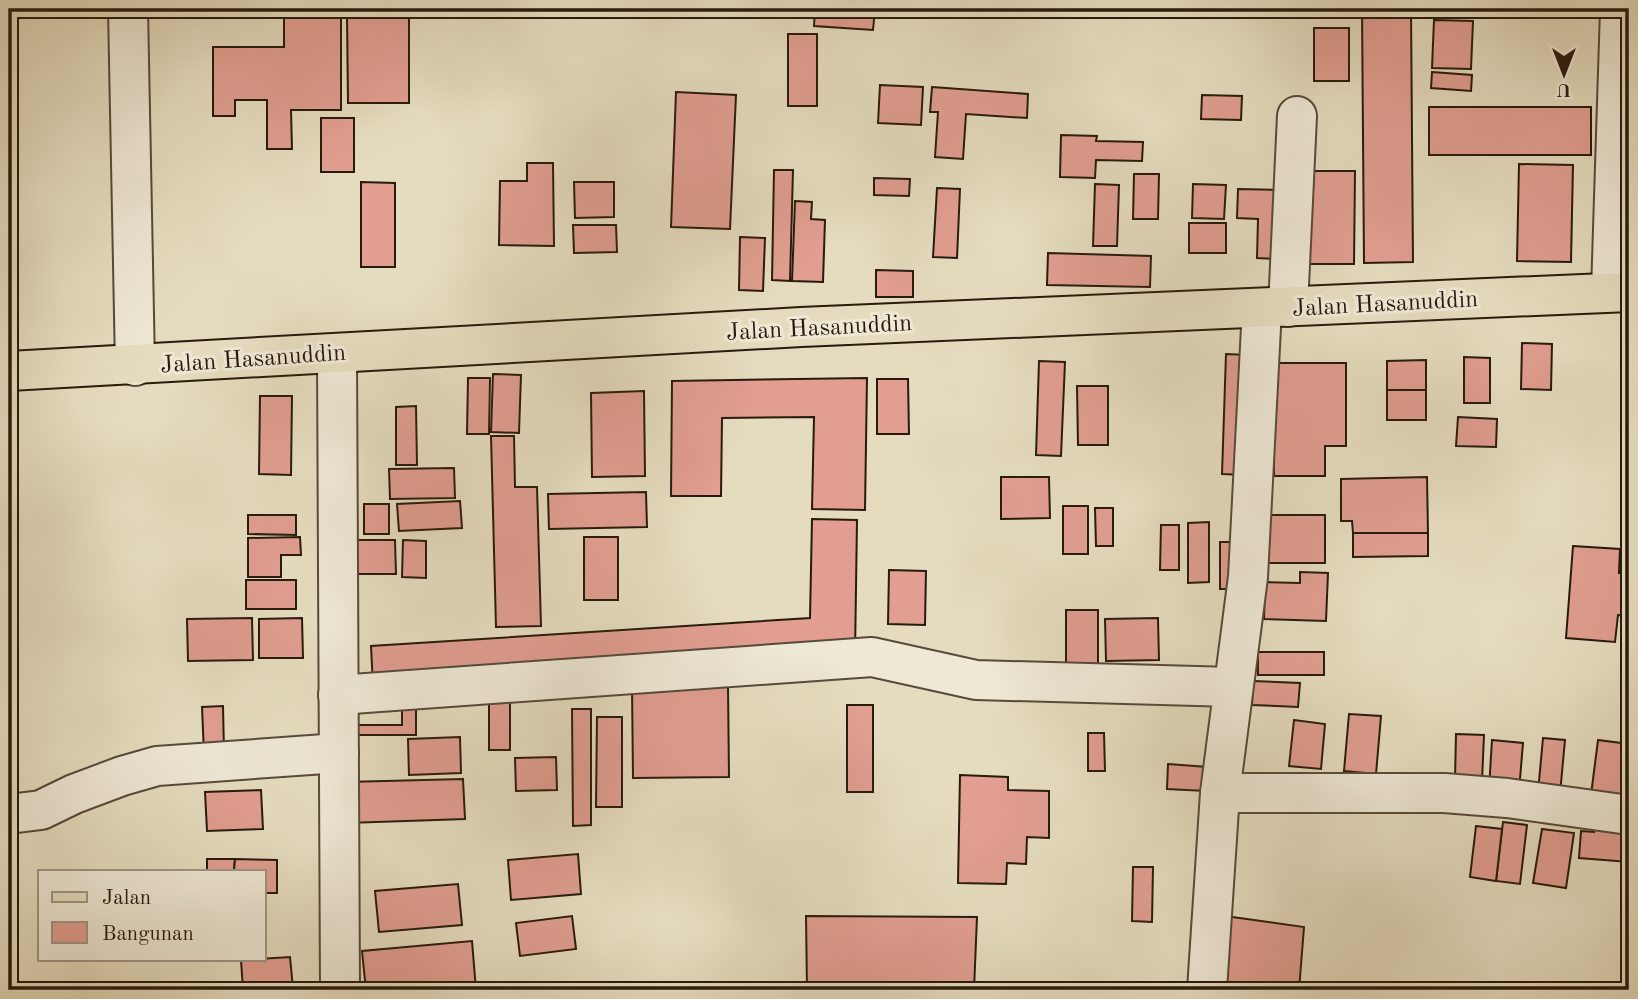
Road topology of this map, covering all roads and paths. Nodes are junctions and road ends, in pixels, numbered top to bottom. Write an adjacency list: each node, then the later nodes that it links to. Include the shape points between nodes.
1 (128, 9): 7 (street)
2 (1620, 9): 4 (street)
3 (1297, 117): 5 (street)
4 (1620, 292): 5 (main road, Jalan Hasanuddin)
5 (1275, 308): 6 (main road, Jalan Hasanuddin); 9 (street)
6 (337, 353): 7 (main road, Jalan Hasanuddin); 10 (street)
7 (135, 366): 8 (main road, Jalan Hasanuddin)
8 (9, 371)
9 (1233, 687): 10 (street, via 976,680 872,657); 12 (street)
10 (338, 695): 11 (street)
11 (340, 753): 13 (street, via 157,766 41,810); 15 (street)
12 (1220, 793): 14 (street, via 1444,793); 16 (street)
13 (9, 814)
14 (1629, 814)
15 (340, 990)
16 (1207, 990)

